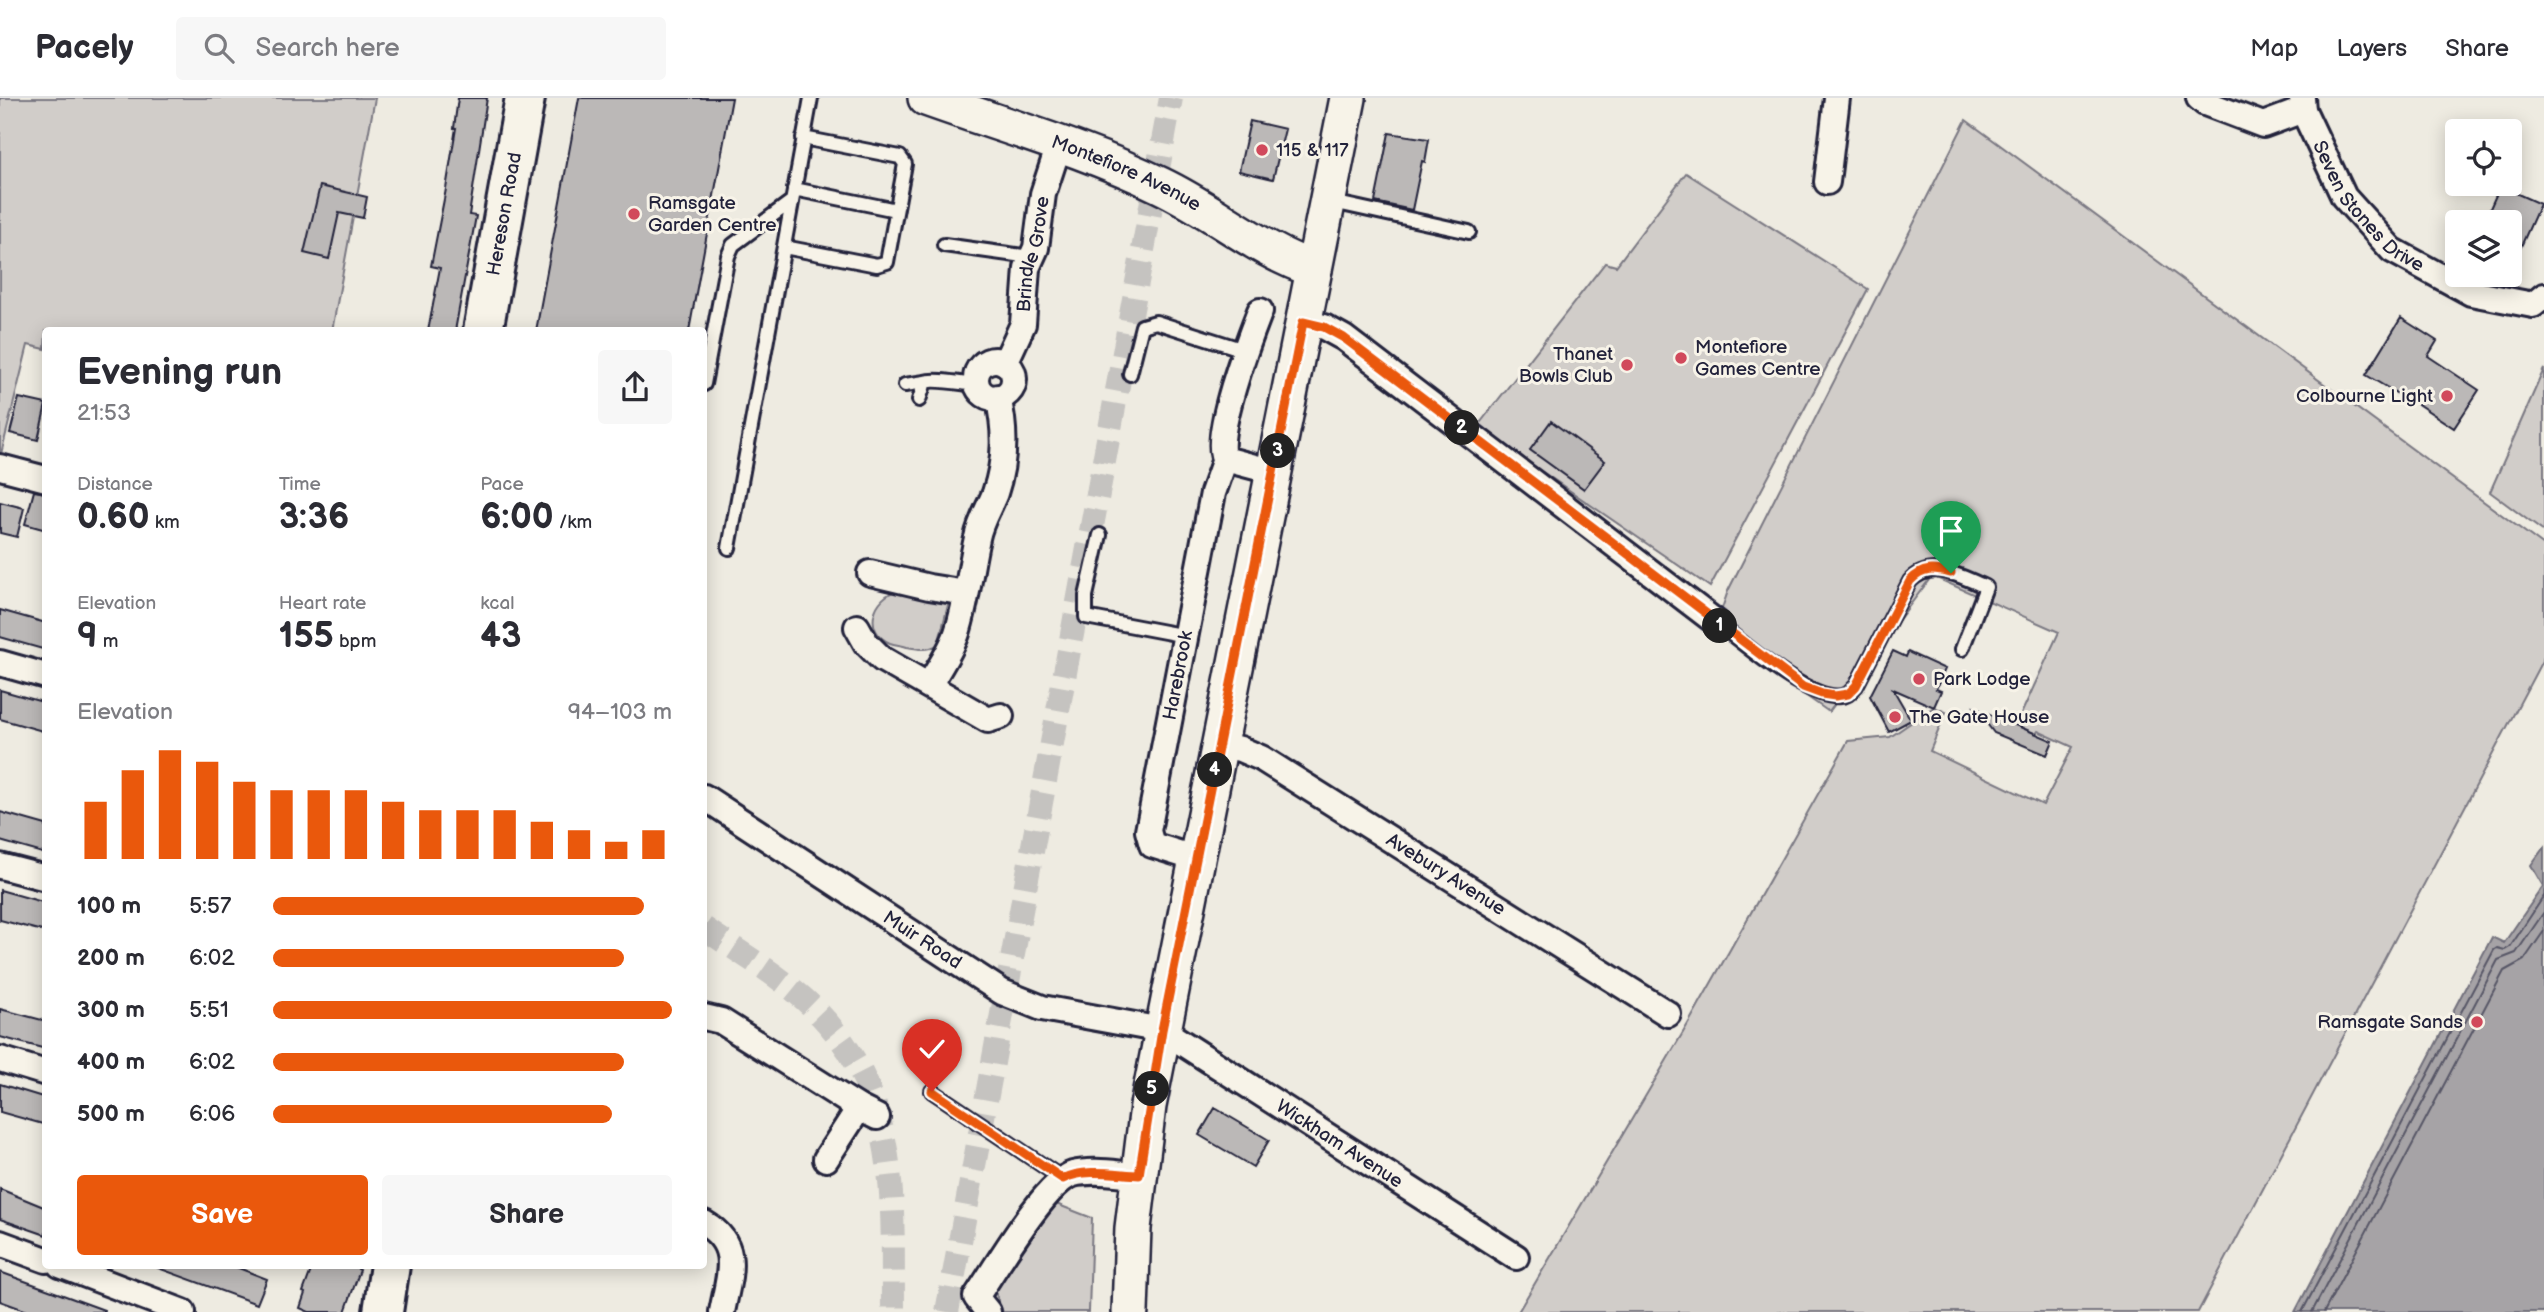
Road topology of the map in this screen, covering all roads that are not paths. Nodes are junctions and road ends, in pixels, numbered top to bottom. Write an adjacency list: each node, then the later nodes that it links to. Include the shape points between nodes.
1 (525, 98): 22 (main road, Hereson Road)
2 (811, 98): 8 (lane)
3 (926, 98): 9 (street, Montefiore Avenue)
4 (1348, 98): 12 (street)
5 (1837, 98): 10 (street)
6 (2199, 98): 7 (street, via 2263,125)
7 (2302, 104): 19 (street, Seven Stones Drive, via 2344,197 2392,250 2471,293 2533,305)
8 (803, 138): 11 (lane); 13 (lane, via 900,157 905,164)
9 (1059, 145): 17 (street, Brindle Grove, via 1043,194 1036,248); 18 (street, Montefiore Avenue, via 1163,187 1285,260)
10 (1827, 182)
11 (793, 195): 13 (lane); 16 (lane); 24 (lane, via 733,245)
12 (1328, 201): 14 (lane); 18 (street)
13 (896, 210): 16 (lane, via 887,262 877,265)
14 (1469, 232)
15 (944, 245): 17 (lane)
16 (784, 247): 35 (lane)
17 (1030, 257): 28 (street, Brindle Grove, via 1023,324 1005,363 992,360 978,372)
18 (1314, 269): 21 (street)
19 (2544, 296)
20 (1260, 311): 23 (street, Harebrook)
21 (1303, 322): 32 (street); 38 (street, via 1344,338)
22 (484, 327)
23 (1244, 350): 25 (lane, via 1156,322 1142,326); 30 (street, Harebrook, via 1220,449)
24 (707, 368)
25 (1130, 374)
26 (925, 382): 27 (lane); 28 (lane, via 932,379); 29 (lane)
27 (905, 385)
28 (988, 391): 37 (street, via 1003,419 1002,467 977,534)
29 (919, 400)
30 (1225, 459): 32 (street); 40 (street, Harebrook, via 1213,494)
31 (0, 467): 33 (street)
32 (1274, 472): 46 (street)
33 (42, 479)
34 (1100, 535): 40 (lane, via 1086,596 1086,617)
35 (729, 548)
36 (870, 573): 37 (street)
37 (966, 593): 44 (street, via 957,633)
38 (1717, 623): 41 (lane, via 1803,687 1822,694 1848,694 1910,581 1926,569 1935,569 1986,587)
39 (858, 627): 44 (street, via 882,659)
40 (1186, 635): 48 (street, Harebrook, via 1147,831 1152,845)
41 (1962, 649)
42 (0, 663): 43 (street)
43 (42, 675)
44 (929, 685): 45 (street, via 988,720)
45 (1002, 716)
46 (1220, 744): 48 (street); 51 (street, Avebury Avenue, via 1261,758)
47 (707, 799): 53 (street, Muir Road, via 1002,992 1042,1008)
48 (1197, 859): 53 (street)
49 (0, 866): 50 (street)
50 (42, 877)
51 (1668, 1014)
52 (707, 1018): 57 (street, via 721,1021 868,1112)
53 (1162, 1030): 58 (street); 62 (street, Wickham Avenue)
54 (0, 1059): 55 (street)
55 (42, 1072)
56 (932, 1091): 59 (lane)
57 (826, 1159)
58 (1139, 1175): 59 (street, via 1088,1173); 70 (street)
59 (1063, 1179): 66 (street, via 1042,1199)
60 (707, 1225): 69 (street, via 728,1246 731,1266)
61 (0, 1243): 63 (street)
62 (1516, 1257)
63 (42, 1259)
64 (70, 1269): 67 (street)
65 (389, 1269): 68 (main road)
66 (976, 1307)
67 (183, 1312)
68 (383, 1312)
69 (722, 1312)
70 (1130, 1312)

